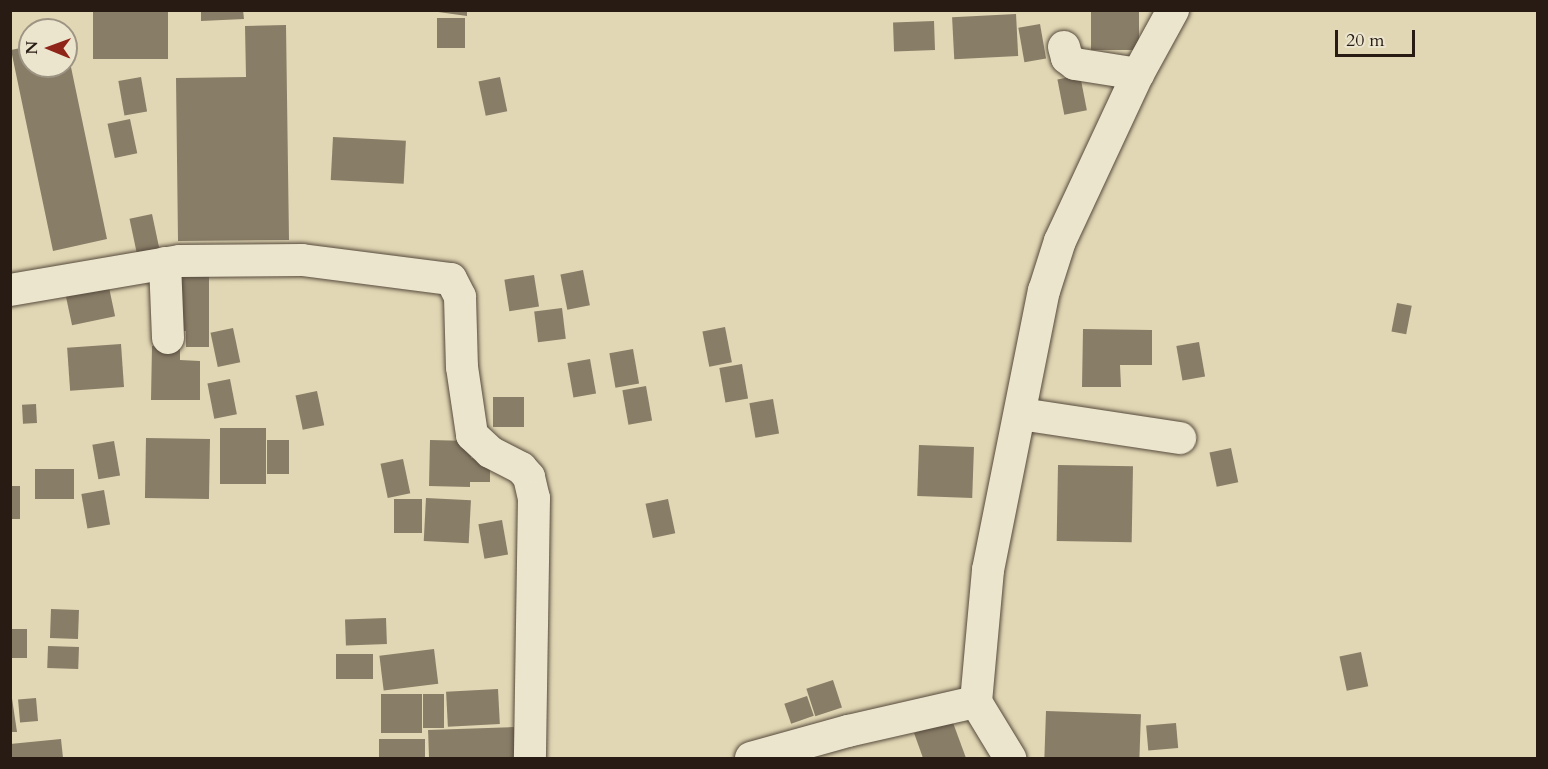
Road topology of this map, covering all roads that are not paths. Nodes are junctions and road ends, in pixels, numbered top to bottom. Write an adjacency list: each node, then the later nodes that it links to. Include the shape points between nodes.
1 (1173, 10): 3 (street)
2 (1064, 47): 3 (street, via 1067,58 1075,64)
3 (1138, 74): 7 (street, via 1060,241 1044,291)
4 (165, 263): 5 (street); 6 (street); 10 (street, via 302,260 451,279 462,309 462,367 472,435 490,452 521,468 529,477 534,498)
5 (10, 290)
6 (168, 338)
7 (1021, 414): 8 (street); 9 (street, via 988,570)
8 (1180, 438)
9 (976, 702): 11 (street); 12 (street)
10 (531, 759)
11 (751, 759)
12 (1011, 759)

